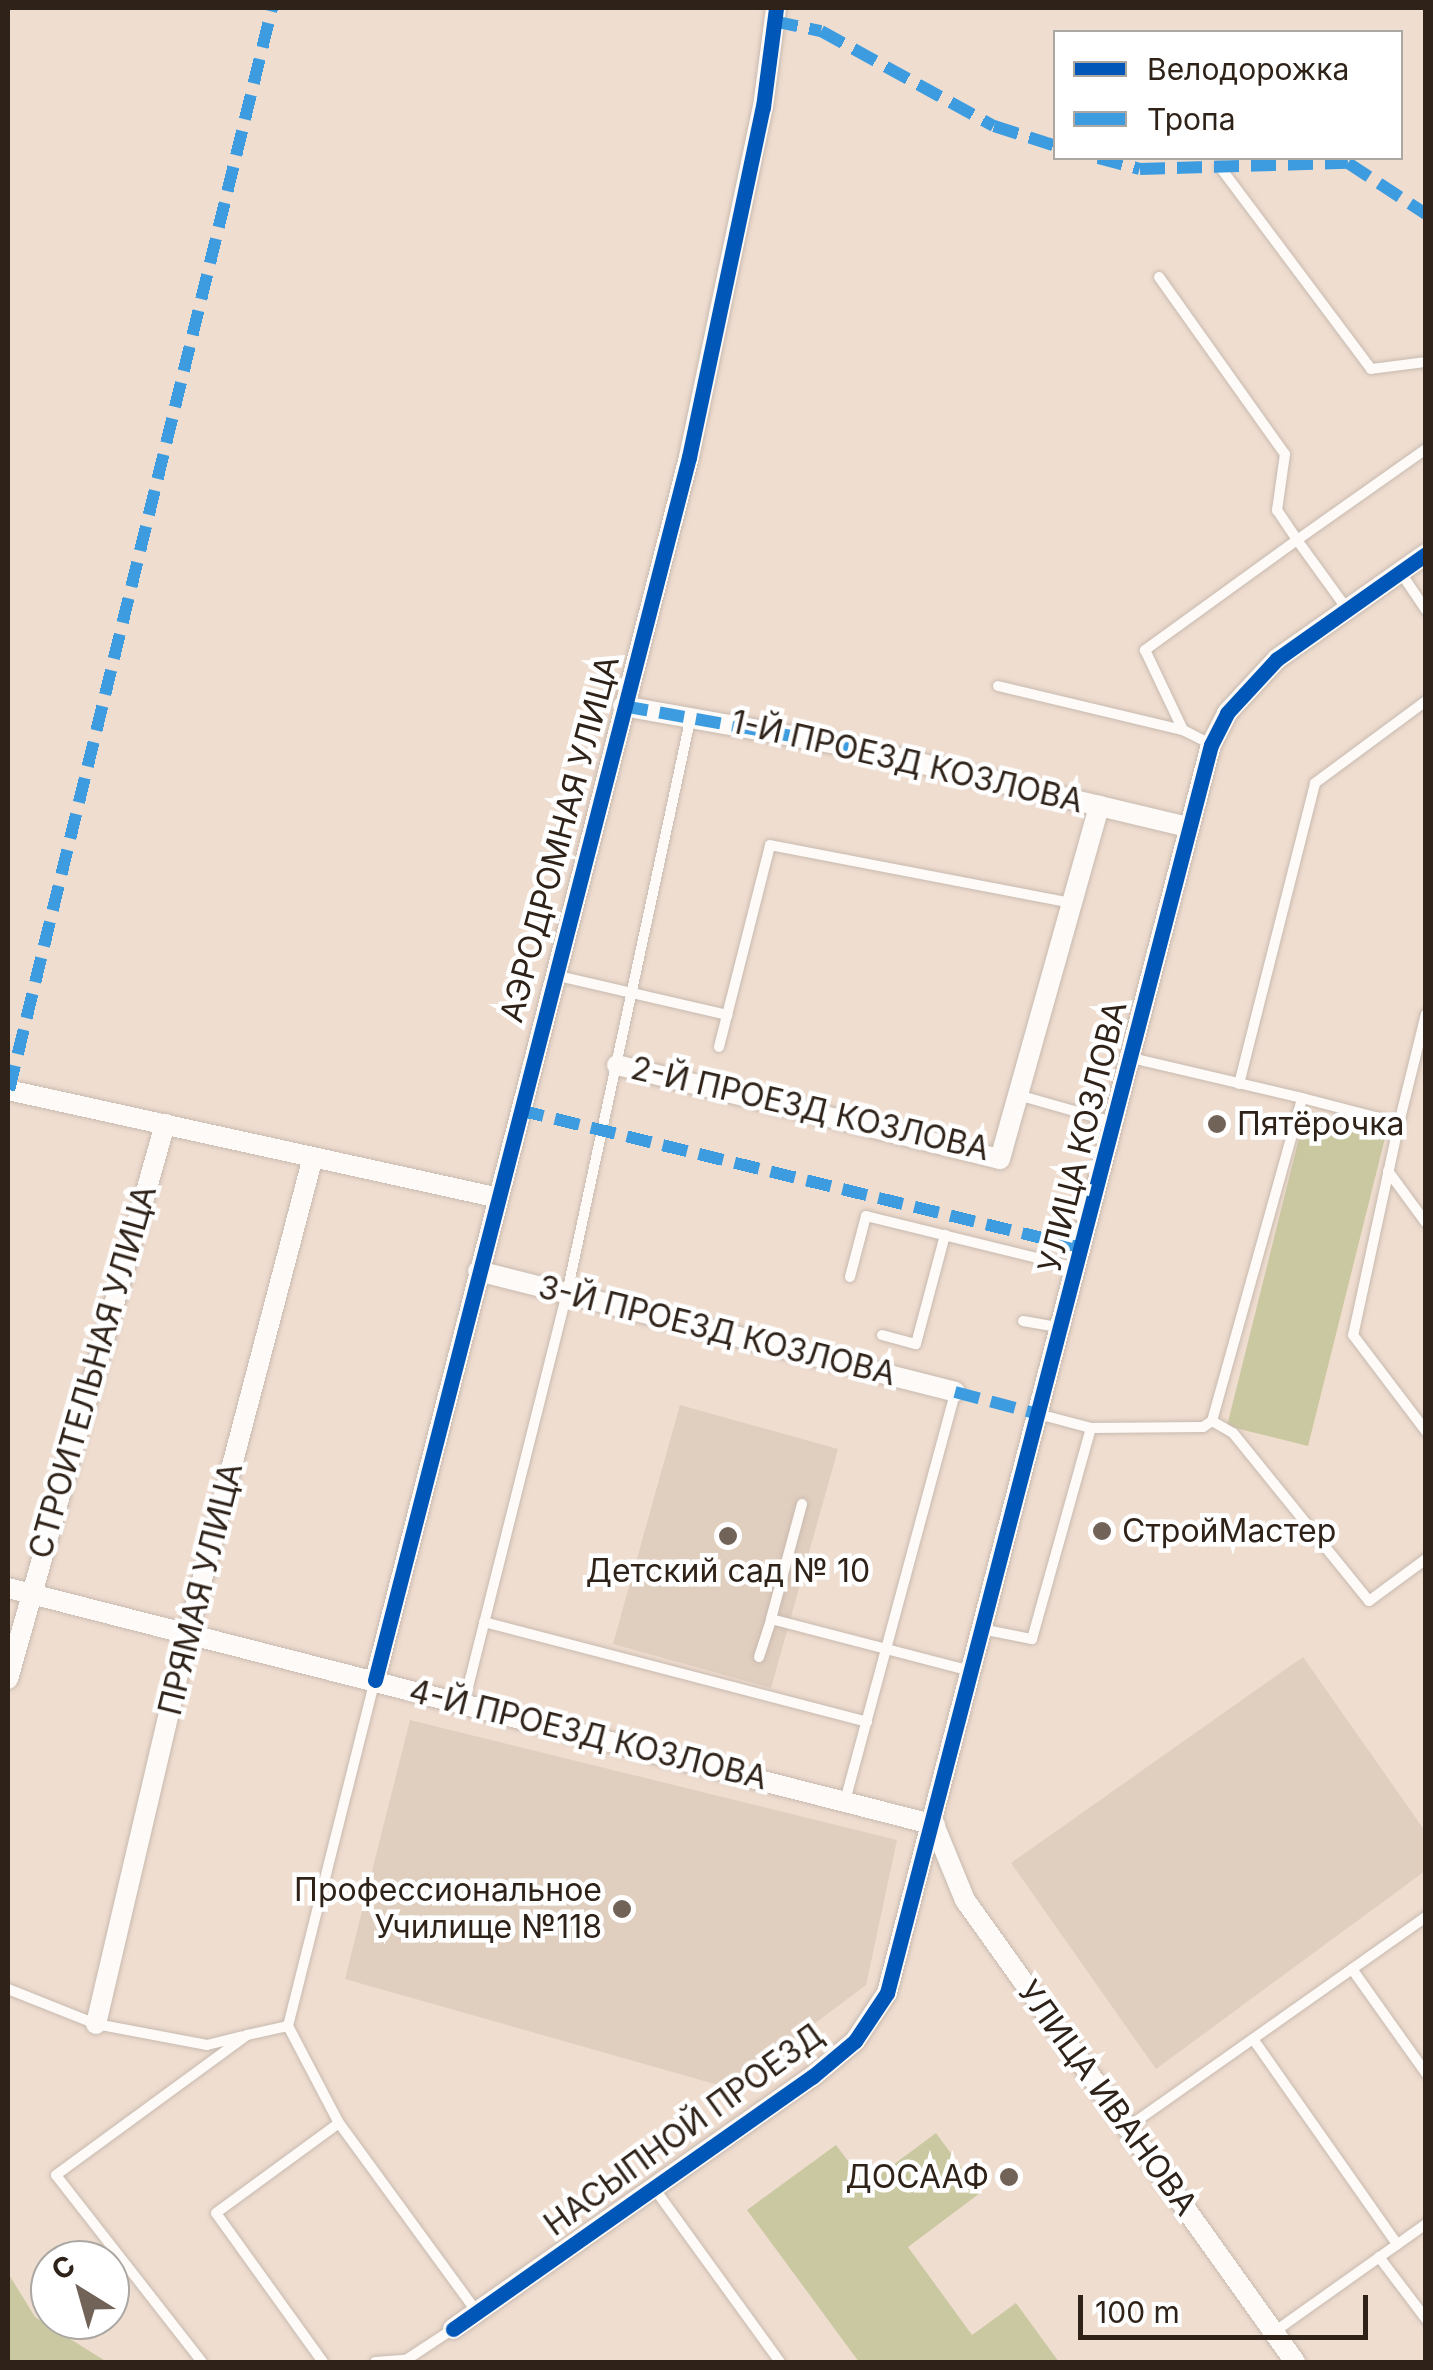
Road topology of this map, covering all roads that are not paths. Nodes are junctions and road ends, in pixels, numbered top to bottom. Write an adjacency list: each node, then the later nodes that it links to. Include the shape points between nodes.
1 (776, 8): 13 (street, АЭРОДРОМНАЯ УЛИЦА, via 763,107 690,457)
2 (1220, 167): 4 (lane, via 1371,368)
3 (1159, 277): 6 (lane, via 1285,454 1277,510)
4 (1426, 362)
5 (1426, 449): 6 (lane)
6 (1298, 540): 9 (lane); 15 (lane, via 1145,650)
7 (1426, 554): 8 (street, УЛИЦА КОЗЛОВА)
8 (1400, 572): 9 (street, УЛИЦА КОЗЛОВА); 10 (lane)
9 (1347, 609): 16 (street, УЛИЦА КОЗЛОВА, via 1250,684)
10 (1426, 610)
11 (998, 686): 15 (lane)
12 (1426, 701): 28 (lane, via 1315,783)
13 (623, 706): 14 (street, 1-Й ПРОЕЗД КОЗЛОВА); 20 (street, АЭРОДРОМНАЯ УЛИЦА)
14 (691, 715): 17 (street, 1-Й ПРОЕЗД КОЗЛОВА); 21 (lane)
15 (1183, 730): 16 (lane)
16 (1212, 744): 18 (street, УЛИЦА КОЗЛОВА)
17 (1099, 806): 18 (street, 1-Й ПРОЕЗД КОЗЛОВА); 19 (street, 2-Й ПРОЕЗД КОЗЛОВА)
18 (1189, 827): 26 (street, УЛИЦА КОЗЛОВА)
19 (1072, 903): 23 (lane, via 770,845); 30 (street, 2-Й ПРОЕЗД КОЗЛОВА)
20 (553, 974): 21 (lane); 37 (street, АЭРОДРОМНАЯ УЛИЦА)
21 (632, 994): 23 (lane); 27 (lane)
22 (1426, 1014): 24 (lane)
23 (727, 1015): 25 (lane)
24 (1424, 1030): 33 (lane)
25 (720, 1047)
26 (1131, 1058): 28 (lane); 32 (street, УЛИЦА КОЗЛОВА)
27 (617, 1065): 30 (street, 2-Й ПРОЕЗД КОЗЛОВА, via 1000,1159); 43 (lane)
28 (1240, 1084): 31 (lane)
29 (8, 1090): 34 (street)
30 (1018, 1095): 32 (lane)
31 (1302, 1098): 33 (lane); 49 (lane)
32 (1115, 1122): 40 (street, УЛИЦА КОЗЛОВА)
33 (1400, 1123): 36 (lane)
34 (164, 1124): 35 (street); 55 (street, СТРОИТЕЛЬНАЯ УЛИЦА)
35 (313, 1157): 37 (street); 59 (street, ПРЯМАЯ УЛИЦА)
36 (1388, 1172): 38 (lane); 51 (lane, via 1353,1335)
37 (496, 1196): 41 (street, АЭРОДРОМНАЯ УЛИЦА)
38 (1426, 1223)
39 (944, 1235): 40 (lane); 42 (lane, via 866,1216); 46 (lane, via 916,1344)
40 (1078, 1268): 45 (street, УЛИЦА КОЗЛОВА)
41 (478, 1271): 43 (street, 3-Й ПРОЕЗД КОЗЛОВА); 64 (street, АЭРОДРОМНАЯ УЛИЦА)
42 (850, 1276)
43 (566, 1293): 47 (street, 3-Й ПРОЕЗД КОЗЛОВА); 57 (lane)
44 (1024, 1321): 45 (lane)
45 (1063, 1328): 48 (street, УЛИЦА КОЗЛОВА)
46 (882, 1335)
47 (955, 1392): 60 (lane)
48 (1042, 1414): 50 (lane); 58 (street, УЛИЦА КОЗЛОВА)
49 (1212, 1420): 50 (lane, via 1203,1426); 53 (lane, via 1233,1433 1369,1601)
50 (1090, 1428): 58 (lane, via 1032,1638)
51 (1426, 1431)
52 (802, 1504): 56 (lane)
53 (1426, 1559)
54 (8, 1588): 55 (street, 4-Й ПРОЕЗД КОЗЛОВА)
55 (29, 1594): 59 (street, 4-Й ПРОЕЗД КОЗЛОВА); 63 (street, СТРОИТЕЛЬНАЯ УЛИЦА)
56 (770, 1618): 60 (lane); 61 (lane)
57 (484, 1622): 65 (lane); 66 (lane)
58 (986, 1630): 62 (street, УЛИЦА КОЗЛОВА)
59 (187, 1637): 64 (street, 4-Й ПРОЕЗД КОЗЛОВА); 72 (street, ПРЯМАЯ УЛИЦА)
60 (884, 1650): 62 (lane); 66 (lane)
61 (759, 1657)
62 (975, 1673): 68 (street, УЛИЦА КОЗЛОВА)
63 (8, 1679)
64 (375, 1680): 65 (street, 4-Й ПРОЕЗД КОЗЛОВА); 73 (lane, АЭРОДРОМНАЯ УЛИЦА)
65 (464, 1703): 67 (street, 4-Й ПРОЕЗД КОЗЛОВА)
66 (867, 1722): 67 (lane)
67 (845, 1801): 68 (street, 4-Й ПРОЕЗД КОЗЛОВА)
68 (934, 1825): 78 (street, УЛИЦА ИВАНОВА, via 965,1900); 79 (street, НАСЫПНОЙ ПРОЕЗД, via 887,1993 855,2041)
69 (1426, 1917): 70 (lane)
70 (1352, 1969): 75 (lane); 76 (lane)
71 (8, 1990): 72 (lane)
72 (96, 2024): 74 (lane, via 207,2045)
73 (288, 2026): 74 (lane); 77 (lane)
74 (247, 2035): 87 (lane, via 56,2175)
75 (1253, 2039): 78 (lane); 81 (lane)
76 (1426, 2073)
77 (338, 2123): 83 (lane); 88 (lane, via 216,2213)
78 (1128, 2128): 86 (street, УЛИЦА ИВАНОВА)
79 (654, 2187): 83 (street, НАСЫПНОЙ ПРОЕЗД); 90 (lane)
80 (1426, 2224): 81 (lane)
81 (1398, 2244): 82 (lane)
82 (1379, 2256): 84 (lane); 86 (lane)
83 (476, 2311): 85 (street, НАСЫПНОЙ ПРОЕЗД)
84 (1426, 2319)
85 (452, 2329): 89 (lane, via 406,2360)
86 (1274, 2332): 91 (street, УЛИЦА ИВАНОВА)
87 (202, 2362)
88 (323, 2362)
89 (375, 2362)
90 (780, 2362)
91 (1295, 2362)

